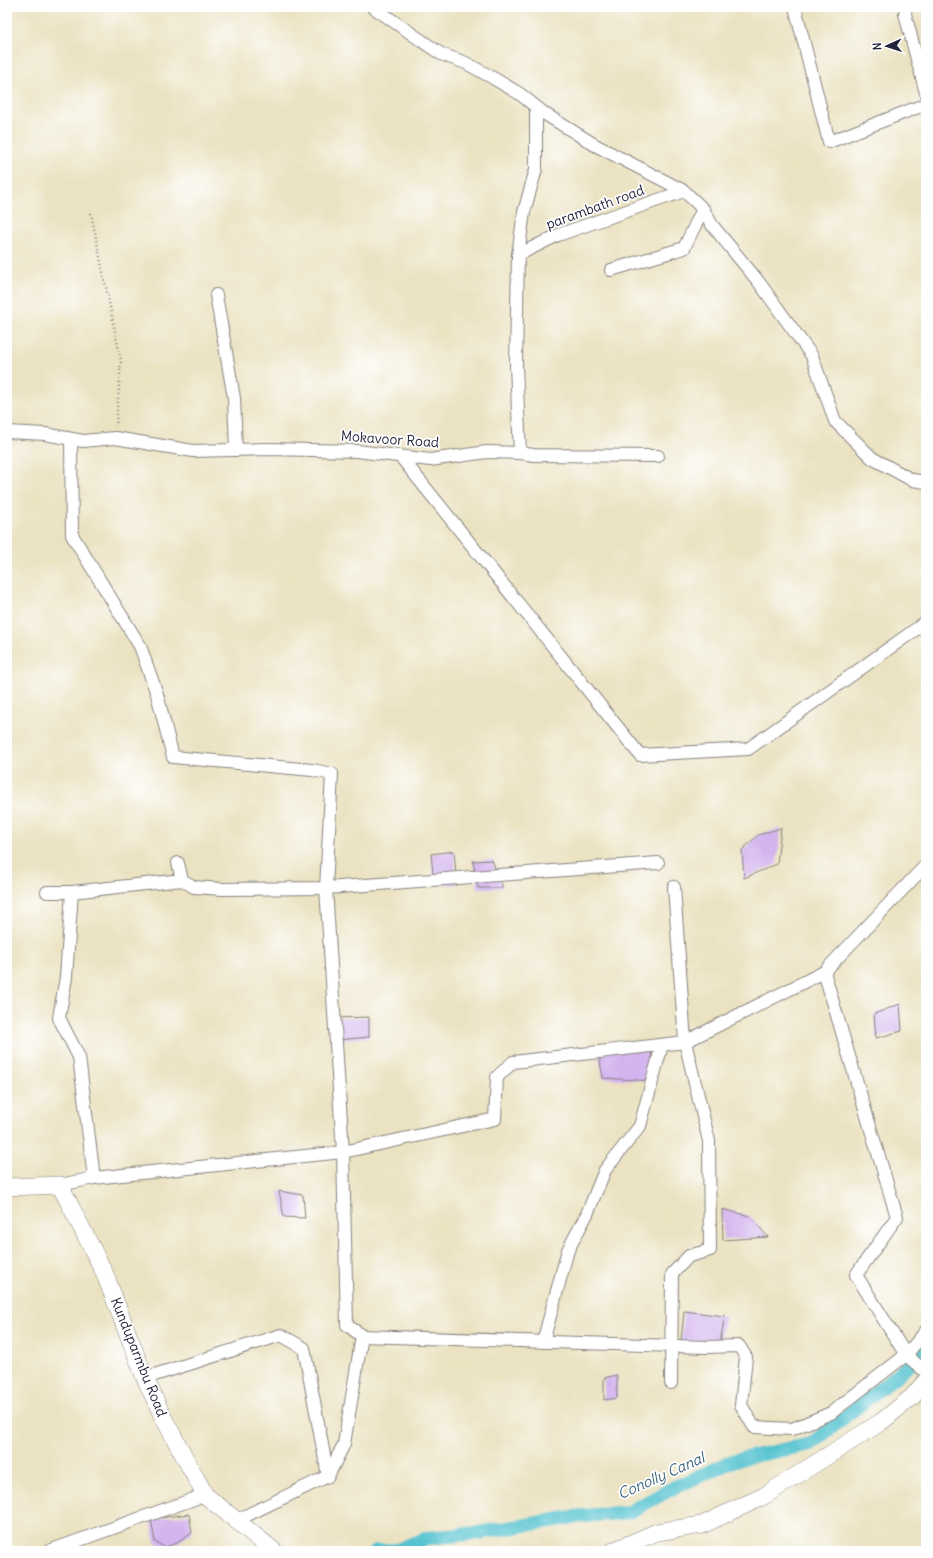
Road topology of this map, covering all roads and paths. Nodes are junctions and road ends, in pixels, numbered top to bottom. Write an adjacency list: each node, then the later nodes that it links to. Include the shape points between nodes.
1 (373, 7): 6 (street, via 441,54 466,63 493,78)
2 (795, 7): 5 (street, via 829,142)
3 (906, 7): 4 (street, via 905,14)
4 (926, 93)
5 (926, 104)
6 (536, 107): 7 (street, via 596,145); 10 (street, via 536,169 524,212)
7 (684, 191): 8 (street); 10 (street, parambath road, via 558,235)
8 (702, 209): 11 (street, via 684,248); 20 (street, via 812,356 835,421 872,458 912,480)
9 (91, 213): 14 (path, via 121,361)
10 (518, 255): 17 (street, via 516,366)
11 (611, 270)
12 (216, 295): 16 (street, via 234,398)
13 (7, 432): 15 (street, Mokavoor Road, via 45,434)
14 (115, 438): 15 (street, Mokavoor Road, via 83,441); 16 (street, Mokavoor Road, via 193,451)
15 (71, 439): 27 (street, via 72,535 140,646 157,694 173,757 332,774)
16 (236, 450): 18 (street, Mokavoor Road, via 357,451)
17 (520, 453): 18 (street, Mokavoor Road, via 487,452 430,460); 19 (street, Mokavoor Road)
18 (400, 456): 21 (street, via 640,755 748,749)
19 (658, 456)
20 (926, 482)
21 (926, 622)
22 (178, 863): 25 (street)
23 (658, 864): 27 (street)
24 (926, 865): 30 (street)
25 (182, 880): 27 (street, via 194,887 222,889); 29 (street)
26 (674, 887): 31 (street)
27 (326, 888): 33 (street)
28 (47, 892): 29 (street)
29 (72, 892): 34 (street, via 66,977 59,1018 79,1057)
30 (824, 972): 31 (street); 41 (street, via 897,1217 856,1275)
31 (685, 1042): 32 (street); 40 (street, via 709,1140 710,1250 688,1256 672,1274)
32 (662, 1045): 33 (street, via 513,1062 497,1077 495,1120); 39 (street, via 640,1126 605,1170 587,1214 568,1250)
33 (342, 1152): 34 (street); 38 (street, via 347,1325)
34 (94, 1178): 35 (street)
35 (60, 1185): 36 (main road); 43 (main road, Kunduparmbu Road, via 104,1272)
36 (7, 1188)
37 (926, 1331): 41 (street)
38 (362, 1336): 39 (street); 46 (street, via 344,1444)
39 (543, 1342): 40 (street)
40 (671, 1346): 41 (street, via 739,1346 746,1357 741,1405 754,1427 792,1429 831,1413); 45 (street)
41 (906, 1355): 42 (street)
42 (926, 1372)
43 (145, 1378): 46 (street, via 281,1335 304,1348); 47 (main road, Kunduparmbu Road, via 162,1417)
44 (926, 1381): 51 (main road, via 881,1422 764,1496 702,1525 657,1532)
45 (671, 1382)
46 (328, 1476): 48 (street)
47 (205, 1495): 48 (main road, Kunduparmbu Road); 49 (street)
48 (237, 1520): 50 (main road, Kunduparmbu Road)
49 (49, 1551)
50 (274, 1551)
51 (613, 1551)

